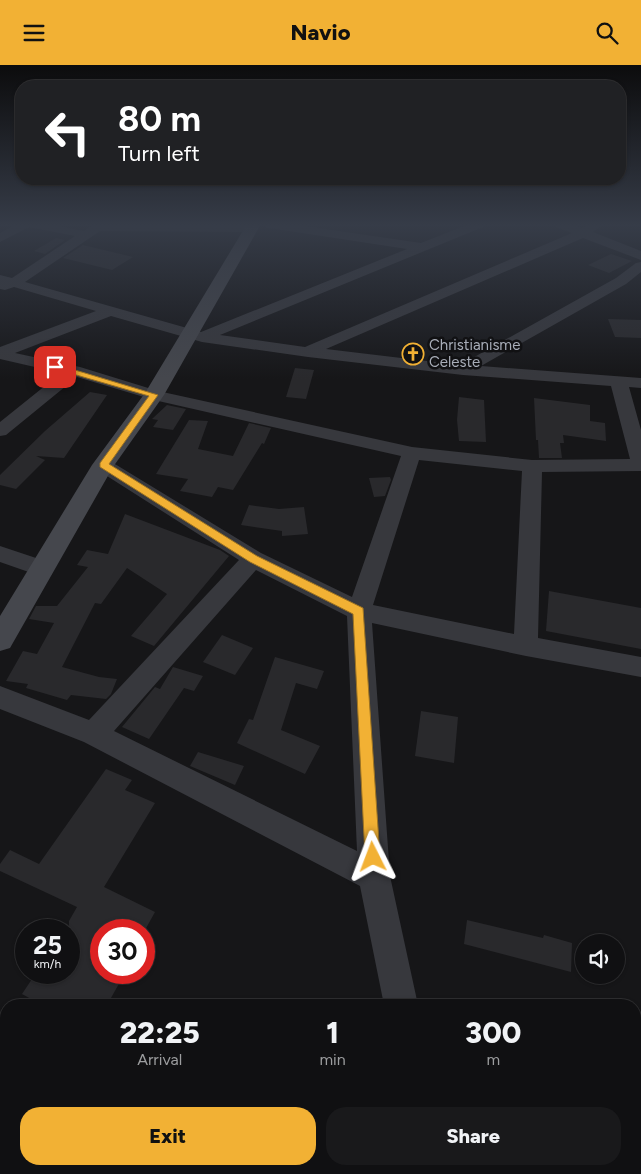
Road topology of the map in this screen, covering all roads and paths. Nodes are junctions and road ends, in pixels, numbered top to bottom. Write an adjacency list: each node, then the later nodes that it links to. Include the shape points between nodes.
1 (25, 276): 8 (street)
2 (229, 276): 12 (main road)
3 (348, 276): 12 (street)
4 (484, 276): 13 (street)
5 (628, 276): 7 (street)
6 (0, 279): 8 (street)
7 (621, 281): 9 (street); 15 (street)
8 (15, 282): 10 (street); 11 (street)
9 (641, 287)
10 (0, 288)
11 (110, 311): 12 (street); 14 (street)
12 (196, 335): 13 (street); 19 (main road)
13 (308, 352): 15 (street)
14 (0, 354): 16 (street)
15 (463, 370): 17 (street)
16 (74, 371): 19 (street); 20 (street)
17 (619, 383): 18 (street); 23 (street)
18 (641, 383)
19 (154, 395): 21 (street); 22 (main road)
20 (0, 431)
21 (412, 453): 24 (street); 28 (street)
22 (103, 465): 26 (street); 27 (main road)
23 (641, 465): 24 (street)
24 (532, 466): 30 (street)
25 (0, 554): 27 (street)
26 (253, 559): 28 (street); 33 (street)
27 (43, 569): 29 (main road)
28 (359, 611): 30 (street); 34 (street)
29 (0, 640)
30 (526, 646): 31 (street)
31 (641, 667)
32 (0, 697): 33 (street)
33 (94, 733): 34 (street)
34 (374, 875): 35 (street)
35 (400, 999)

